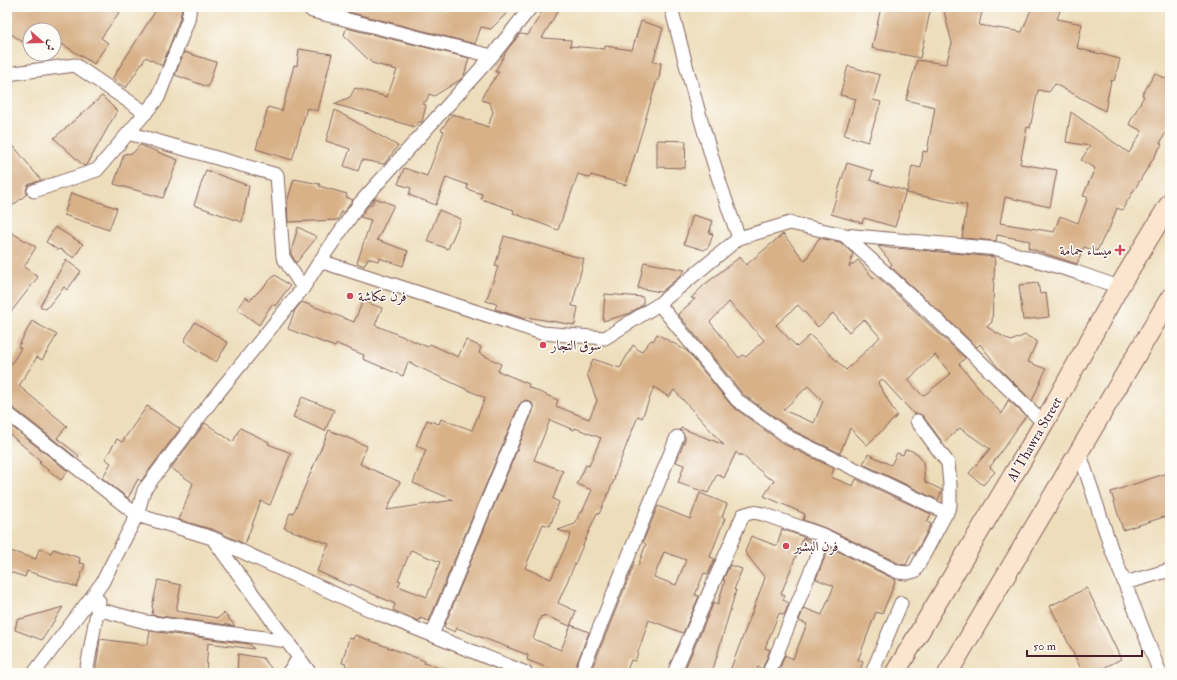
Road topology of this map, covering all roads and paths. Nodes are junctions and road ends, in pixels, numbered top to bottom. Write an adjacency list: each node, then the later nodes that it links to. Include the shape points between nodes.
1 (190, 7): 7 (street, via 188,20 158,98)
2 (308, 7): 5 (street, via 312,11)
3 (530, 7): 5 (street)
4 (671, 7): 12 (street, via 721,190)
5 (492, 56): 13 (street, via 360,203)
6 (7, 74): 7 (street, via 75,65)
7 (146, 112): 8 (street)
8 (128, 133): 9 (street, via 97,170); 14 (street, via 277,175 283,257)
9 (34, 192)
10 (1170, 202): 15 (main road, Al Thawra Street)
11 (844, 235): 12 (street, via 790,223); 15 (street, via 998,249 1076,272); 21 (street, via 931,314)
12 (739, 238): 17 (street)
13 (320, 261): 14 (street); 17 (street, via 542,332 605,338)
14 (303, 288): 25 (street, via 144,490)
15 (1119, 288): 21 (main road, Al Thawra Street)
16 (1170, 298): 23 (main road)
17 (659, 304): 24 (street, via 737,400 790,438)
18 (526, 408): 33 (street)
19 (7, 413): 25 (street)
20 (917, 421): 24 (street, via 948,463 950,506)
21 (1044, 423): 45 (main road, Al Thawra Street)
22 (677, 437): 41 (street)
23 (1079, 451): 30 (street); 46 (main road)
24 (947, 513): 26 (street, via 915,571 907,573 898,572)
25 (137, 515): 27 (street); 29 (street)
26 (825, 536): 42 (street, via 764,514 753,512 743,515); 43 (street)
27 (212, 538): 33 (street); 34 (street)
28 (1170, 570): 30 (street)
29 (102, 583): 32 (street); 36 (street)
30 (1125, 583): 47 (street)
31 (900, 603): 44 (street)
32 (97, 609): 34 (street, via 146,622); 37 (street)
33 (432, 635): 40 (street)
34 (287, 641): 35 (street)
35 (299, 658): 38 (street); 39 (street)
36 (34, 673)
37 (86, 673)
38 (288, 673)
39 (310, 673)
40 (526, 673)
41 (581, 673)
42 (674, 673)
43 (769, 673)
44 (872, 673)
45 (895, 673)
46 (948, 673)
47 (1160, 673)

